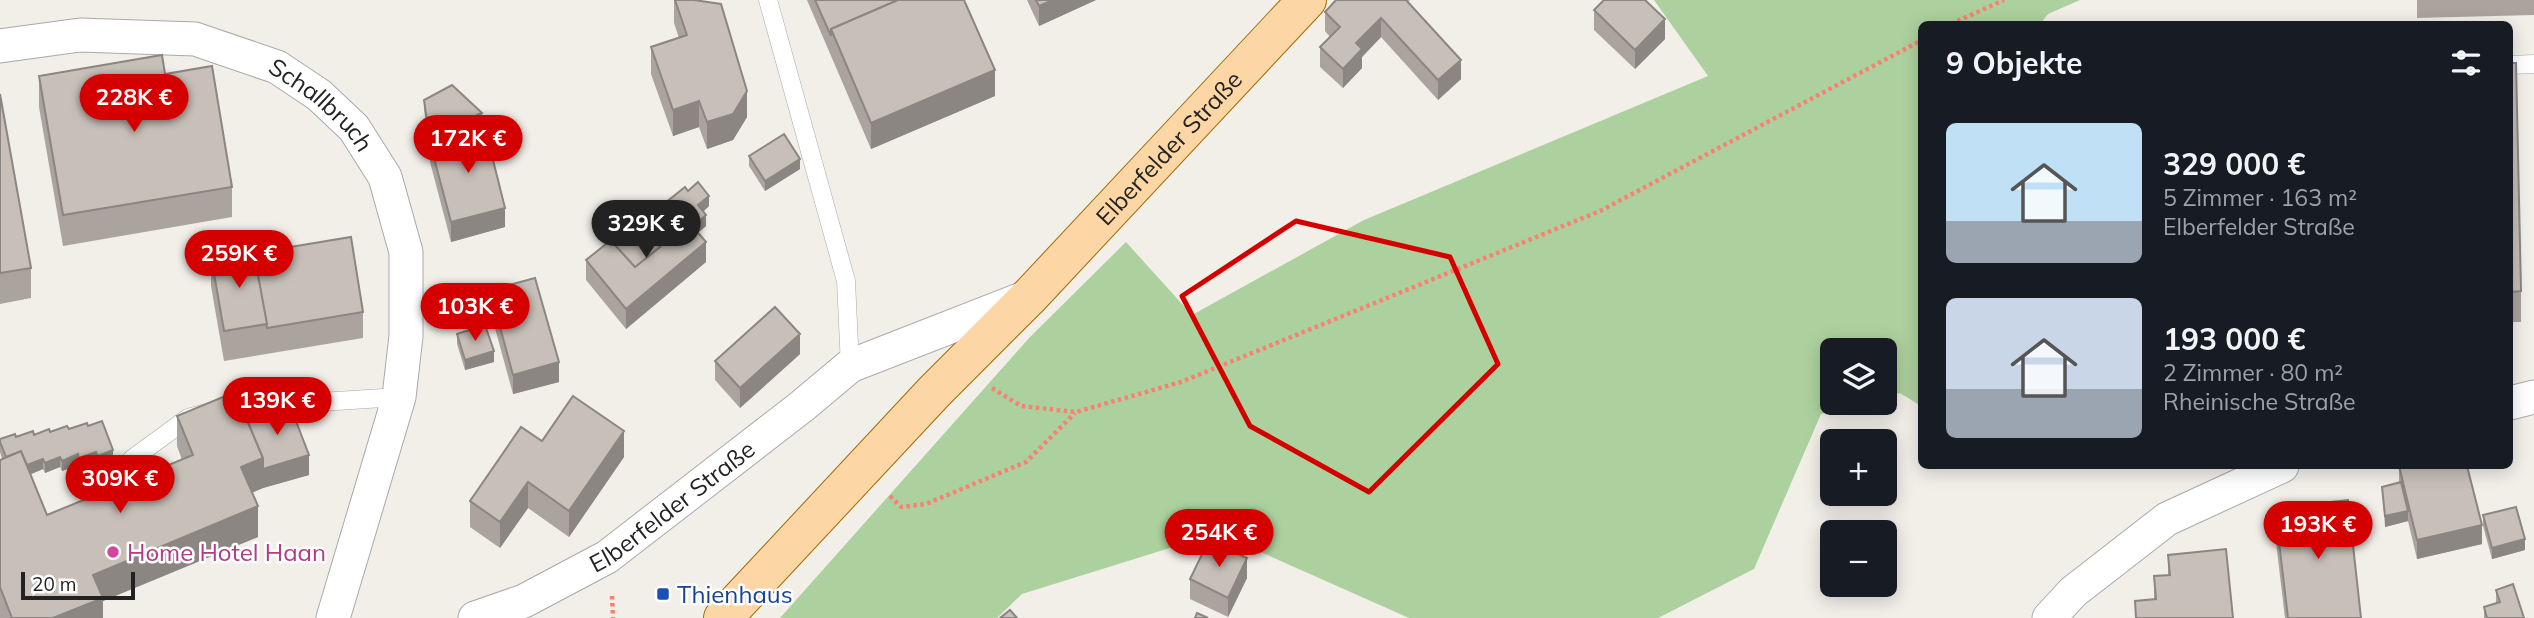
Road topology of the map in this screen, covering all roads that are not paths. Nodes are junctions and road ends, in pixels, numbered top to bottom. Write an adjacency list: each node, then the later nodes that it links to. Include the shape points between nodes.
1 (768, 0): 7 (lane, via 846,281)
2 (1307, 0): 6 (main road, Elberfelder Straße)
3 (0, 46): 8 (street, Schallbruch, via 80,35 195,39 277,66 319,94 354,128 385,177 406,252 406,336)
4 (2534, 64): 5 (lane)
5 (2513, 65)
6 (1030, 296): 7 (street, Elberfelder Straße); 15 (main road, Elberfelder Straße)
7 (850, 366): 14 (street, Elberfelder Straße, via 607,557 524,601)
8 (399, 397): 11 (lane, via 225,408 188,418); 13 (street, Schallbruch)
9 (2534, 397): 10 (street)
10 (2513, 402)
11 (132, 459)
12 (2275, 469): 16 (street, via 2167,519 2073,592)
13 (333, 618)
14 (475, 618)
15 (723, 618)
16 (2049, 618)

